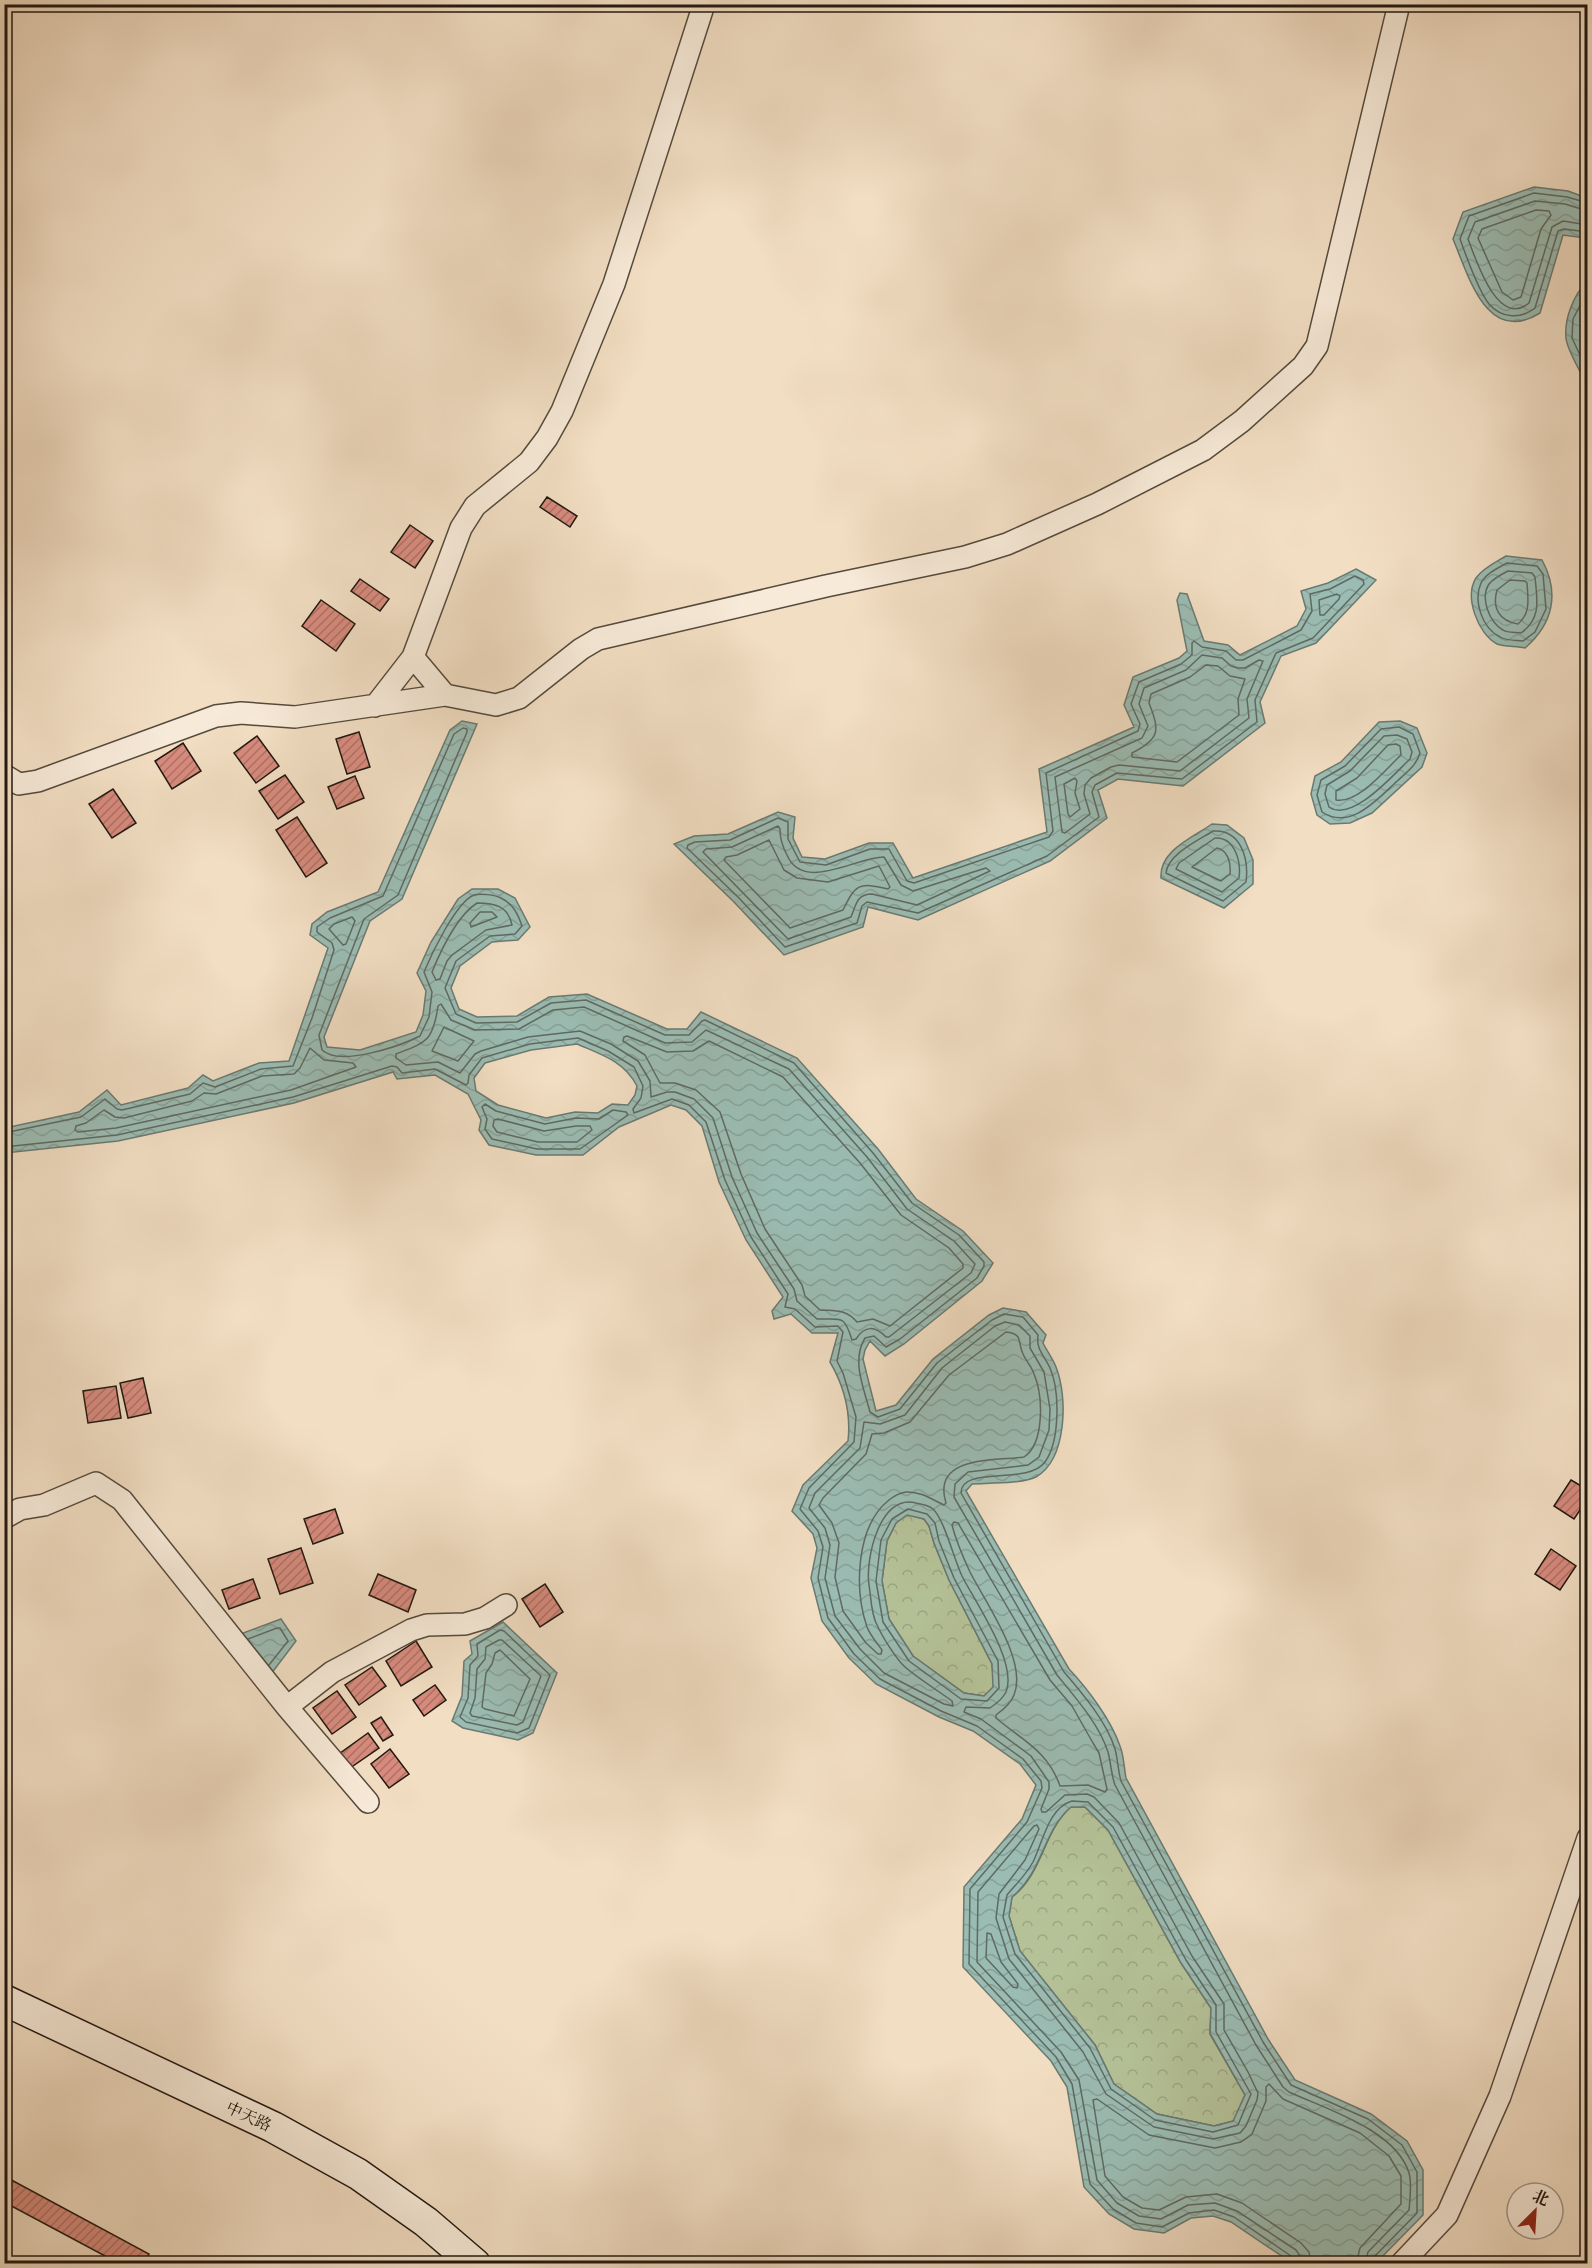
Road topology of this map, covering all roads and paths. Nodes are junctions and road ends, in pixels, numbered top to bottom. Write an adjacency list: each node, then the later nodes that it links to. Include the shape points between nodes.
1 (704, 4): 3 (street, via 614,284 562,411 529,462 475,506 461,528)
2 (1399, 4): 4 (street, via 1317,346 1303,366 1203,450 1007,544 965,557 598,639 519,698 496,705)
3 (412, 657): 4 (street); 5 (street)
4 (444, 695): 5 (street)
5 (375, 706): 6 (street, via 295,717 241,713 216,716 38,781 19,784)
6 (4, 775)
7 (4, 1518): 9 (street, via 96,1483 122,1500)
8 (506, 1605): 9 (street, via 465,1624 427,1625 411,1630 332,1672)
9 (287, 1707): 10 (street)
10 (368, 1802)
11 (1587, 1838): 14 (street, via 1500,2096 1447,2215)
12 (4, 2000): 13 (main road, 中天路, via 273,2127 358,2174 426,2222)
13 (474, 2264)
14 (1401, 2264)

